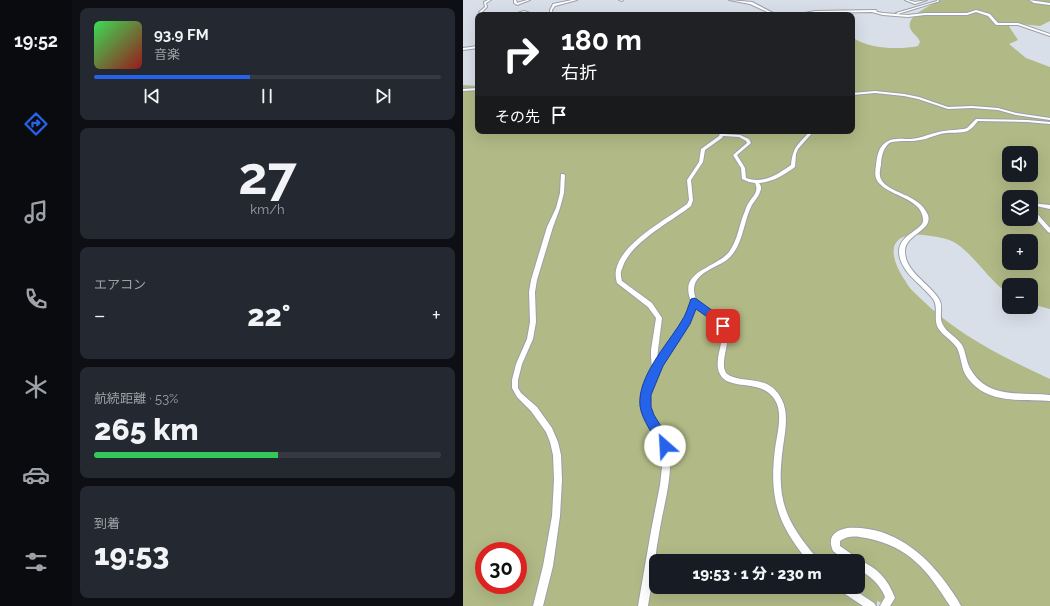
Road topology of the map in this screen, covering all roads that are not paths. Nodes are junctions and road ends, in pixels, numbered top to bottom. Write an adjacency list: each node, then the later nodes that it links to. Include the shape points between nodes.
1 (490, 0): 12 (street)
2 (515, 0): 3 (street, via 517,4)
3 (529, 0)
4 (576, 0): 13 (street, via 557,4)
5 (730, 0): 14 (street, via 751,2)
6 (905, 0): 7 (street, via 915,3)
7 (926, 0)
8 (937, 0): 11 (street, via 939,1 901,12)
9 (1031, 0): 10 (street)
10 (1050, 3)
11 (871, 11): 15 (street); 16 (street, via 908,16 967,14 976,11 989,15 997,24 1018,24)
12 (480, 12)
13 (551, 12)
14 (770, 12)
15 (815, 12)
16 (1050, 35)
17 (475, 48): 18 (street)
18 (463, 50): 19 (street)
19 (475, 52)
20 (475, 89): 21 (street)
21 (463, 90)
22 (855, 94): 23 (street, via 875,92 904,95 948,108 998,109)
23 (1050, 119)
24 (1050, 123): 36 (street, via 1027,120 977,120 965,130 919,139 893,140 885,145 881,152 877,174 880,182 887,188 914,203 924,213 926,222 923,227 909,235 902,246 903,259 911,273 937,299 940,307 939,323 959,346 968,372 979,384 996,394)
25 (722, 134): 35 (street, via 703,149 701,162 689,180 689,205 633,248 618,268 619,282 650,305 659,318 655,344)
26 (729, 134): 29 (street, via 748,140 746,146 735,155 743,168 745,179)
27 (809, 134): 29 (street, via 796,149 793,166 770,180)
28 (563, 175): 41 (street, via 558,208 534,280 530,338 515,380 515,388 519,395 534,409 549,430 555,442 557,455 556,516)
29 (757, 183): 34 (street, via 759,190 747,212 734,249 728,256 697,276 691,288)
30 (1038, 205): 31 (street)
31 (1050, 207)
32 (1038, 218): 33 (street)
33 (1050, 231)
34 (695, 302): 35 (street, via 684,326); 37 (street, via 716,318 726,333 721,369 725,376 733,380 758,383 769,389 779,402 782,420 778,501 790,531)
35 (656, 370): 42 (street, via 646,395 646,407 665,446 666,459 661,504)
36 (1050, 398)
37 (808, 554)
38 (844, 554): 45 (street, via 836,548 835,540 845,533 857,532 889,539 918,556 928,566)
39 (865, 568): 44 (street, via 874,573 888,590 890,598)
40 (853, 594): 43 (street)
41 (538, 606)
42 (643, 606)
43 (871, 606)
44 (885, 606)
45 (956, 606)

